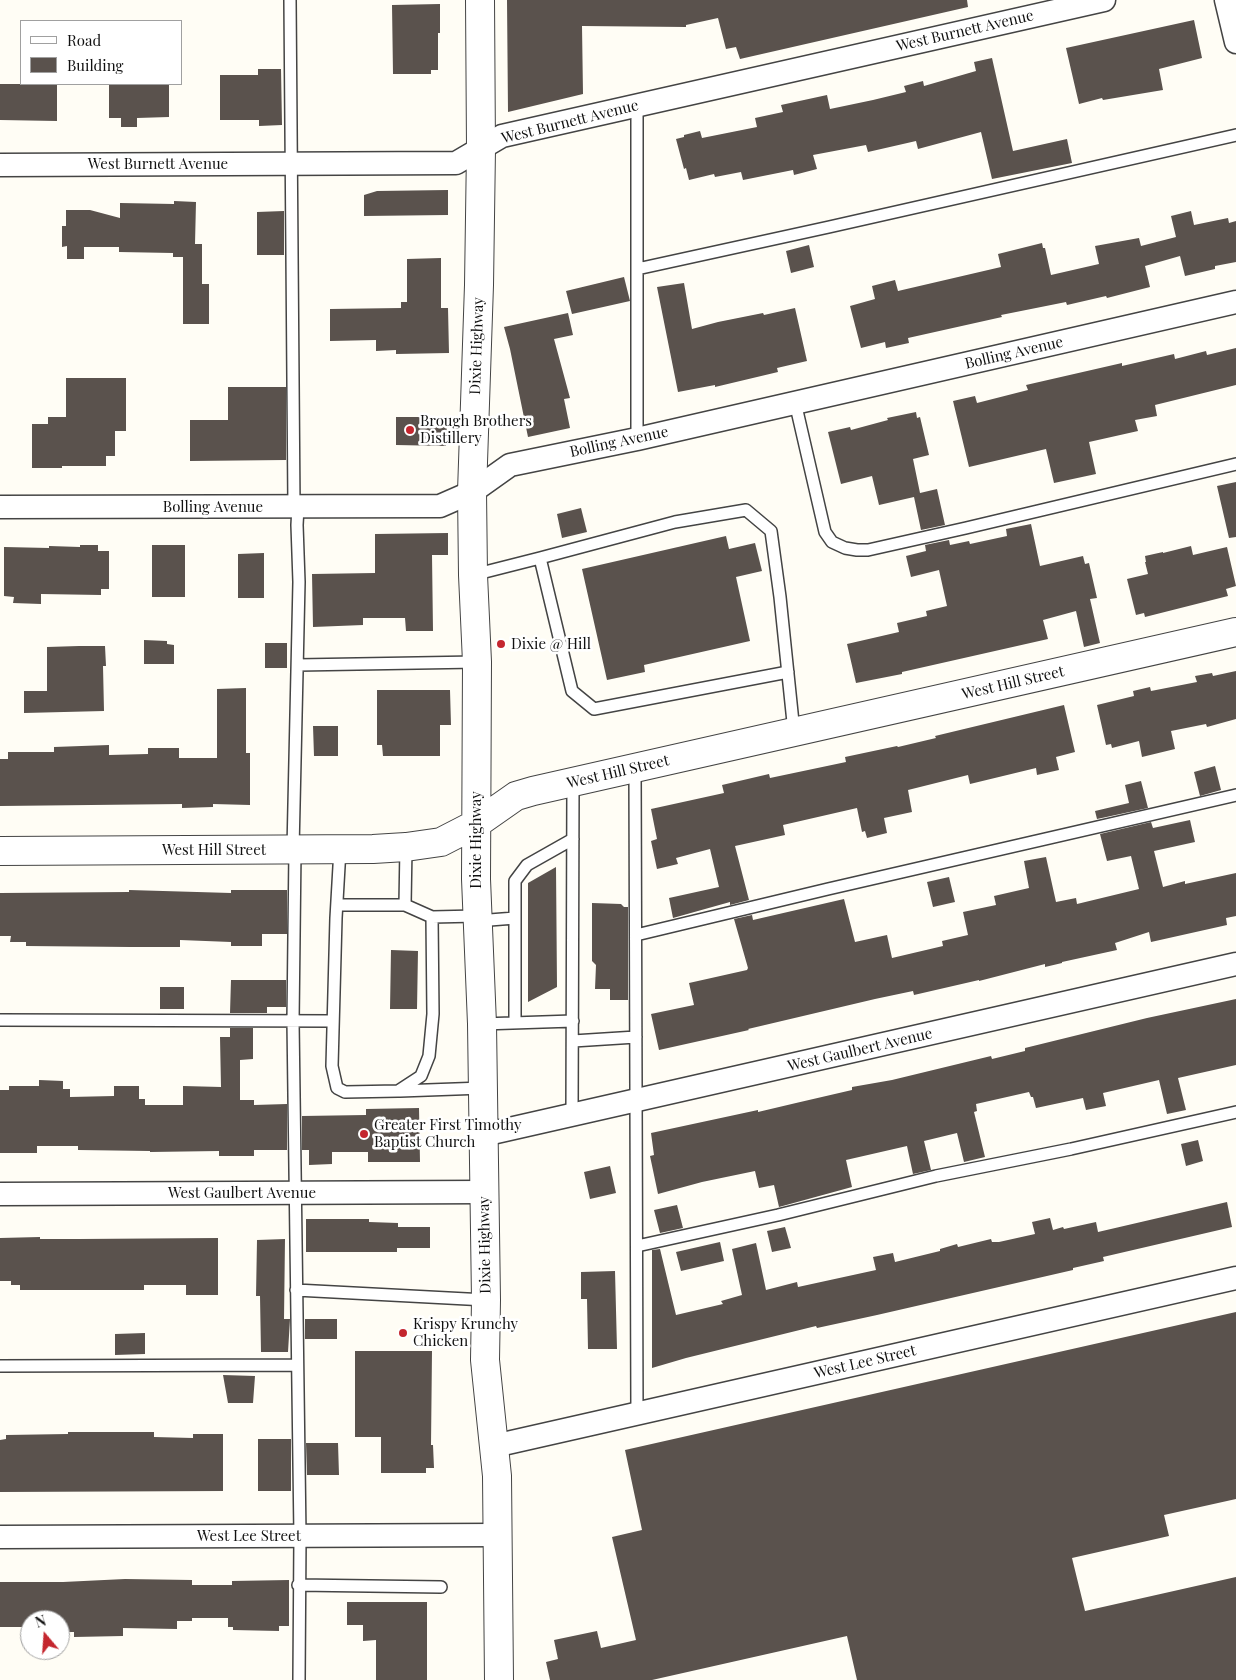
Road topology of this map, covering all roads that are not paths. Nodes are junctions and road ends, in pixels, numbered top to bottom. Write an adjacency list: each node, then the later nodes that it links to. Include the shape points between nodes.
1 (290, 0): 9 (lane)
2 (480, 0): 8 (street, Dixie Highway)
3 (1104, 0): 6 (street, West Burnett Avenue)
4 (1226, 0): 5 (street)
5 (1236, 42)
6 (637, 105): 8 (street, West Burnett Avenue, via 502,136); 11 (lane)
7 (1236, 135): 11 (lane)
8 (481, 149): 9 (street, West Burnett Avenue, via 456,163); 16 (street, Dixie Highway)
9 (291, 163): 10 (street, West Burnett Avenue); 17 (lane)
10 (0, 165)
11 (637, 268): 14 (lane)
12 (1236, 302): 13 (street, Bolling Avenue)
13 (795, 402): 14 (street, Bolling Avenue); 15 (lane, via 824,532 832,542 857,550 966,528)
14 (637, 439): 16 (street, Bolling Avenue, via 510,465)
15 (1236, 464)
16 (472, 492): 17 (street, Bolling Avenue, via 440,506); 20 (street, Dixie Highway)
17 (296, 507): 18 (street, Bolling Avenue); 23 (lane)
18 (0, 508)
19 (540, 558): 20 (lane); 24 (lane, via 572,691 594,708); 24 (lane, via 675,522 746,510 771,531)
20 (473, 575): 22 (street, Dixie Highway)
21 (1236, 632): 25 (street, West Hill Street)
22 (477, 662): 23 (lane); 29 (street, Dixie Highway)
23 (298, 665): 33 (lane)
24 (788, 672): 25 (lane)
25 (794, 732): 26 (street, West Hill Street)
26 (635, 768): 27 (street, West Hill Street); 40 (lane)
27 (573, 782): 29 (street, West Hill Street, via 516,796); 30 (lane)
28 (1236, 795): 40 (lane)
29 (476, 824): 31 (street, West Hill Street, via 441,842); 39 (street, Dixie Highway)
30 (573, 839): 38 (lane, via 527,865 515,881); 45 (lane)
31 (406, 847): 32 (street, West Hill Street); 36 (lane)
32 (340, 849): 33 (street, West Hill Street); 35 (lane)
33 (294, 850): 34 (street, West Hill Street); 43 (lane)
34 (0, 851)
35 (337, 905): 36 (lane); 44 (lane)
36 (405, 905): 37 (lane)
37 (432, 917): 39 (lane); 51 (lane, via 433,1014 429,1056 421,1076)
38 (515, 918): 39 (lane); 46 (lane)
39 (477, 919): 47 (street, Dixie Highway)
40 (636, 935): 48 (lane)
41 (1236, 964): 52 (street, West Gaulbert Avenue)
42 (0, 1020): 43 (lane)
43 (293, 1021): 44 (lane); 56 (lane)
44 (333, 1021): 51 (lane, via 332,1066 337,1088 345,1092)
45 (573, 1022): 46 (lane); 49 (lane)
46 (515, 1023): 47 (lane)
47 (482, 1024): 50 (street, Dixie Highway)
48 (636, 1037): 49 (lane); 52 (lane)
49 (573, 1042): 54 (lane)
50 (483, 1088): 51 (lane); 55 (street, Dixie Highway)
51 (398, 1091)
52 (636, 1100): 54 (street, West Gaulbert Avenue); 59 (lane)
53 (1236, 1112): 59 (lane, via 936,1176)
54 (572, 1115): 55 (street, West Gaulbert Avenue)
55 (483, 1135): 57 (street, Dixie Highway)
56 (295, 1192): 57 (street, West Gaulbert Avenue); 58 (street, West Gaulbert Avenue); 61 (lane)
57 (484, 1192): 62 (street, Dixie Highway)
58 (0, 1194)
59 (637, 1246): 65 (lane)
60 (1236, 1278): 65 (street, West Lee Street)
61 (296, 1290): 62 (lane); 63 (lane)
62 (486, 1300): 66 (street, Dixie Highway, via 485,1360)
63 (297, 1365): 64 (lane); 68 (lane)
64 (0, 1366)
65 (637, 1414): 66 (street, West Lee Street)
66 (494, 1446): 67 (street, Dixie Highway)
67 (498, 1535): 68 (street, West Lee Street); 73 (street, Dixie Highway)
68 (300, 1536): 69 (street, West Lee Street); 70 (lane)
69 (0, 1537)
70 (298, 1584): 71 (lane); 72 (lane)
71 (441, 1586)
72 (299, 1680)
73 (499, 1680)

